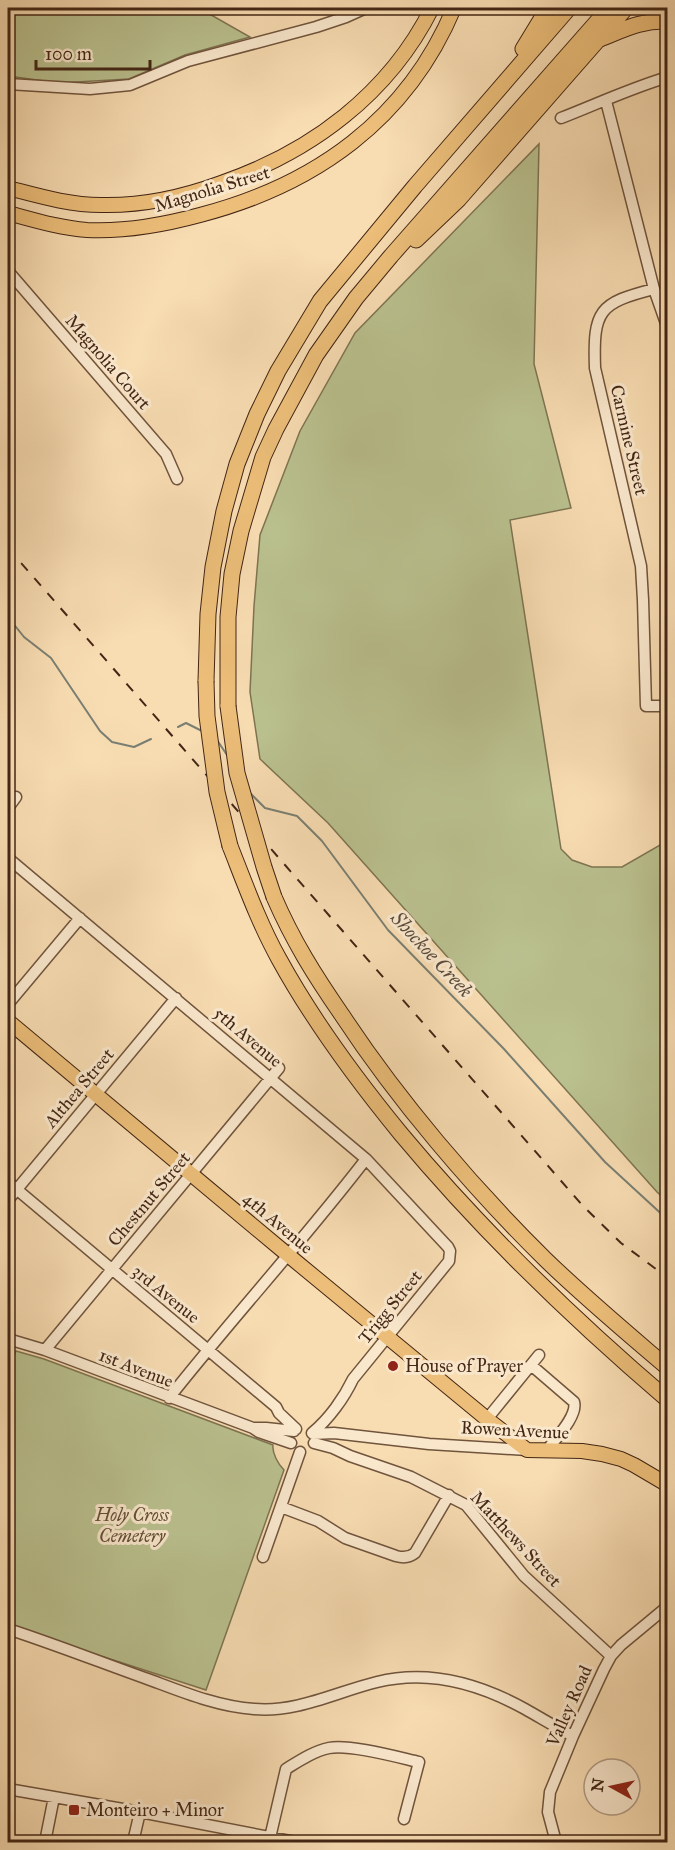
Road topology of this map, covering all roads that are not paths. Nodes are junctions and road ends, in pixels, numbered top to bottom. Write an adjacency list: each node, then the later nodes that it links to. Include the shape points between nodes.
1 (366, 8): 11 (street, via 315,27 188,61 130,85 90,89)
2 (432, 8): 15 (main road, Magnolia Street, via 399,60 359,105 307,144 261,168 200,190 125,204 72,203)
3 (454, 8): 16 (main road, Magnolia Street, via 424,64 392,106 354,142 289,184 216,211 141,228 73,228)
4 (548, 8): 12 (highway)
5 (569, 8): 12 (highway)
6 (609, 8): 19 (highway)
7 (626, 8): 9 (highway)
8 (668, 21): 9 (highway, via 633,25)
9 (597, 40): 19 (highway, via 459,199)
10 (668, 77): 13 (street)
11 (8, 84)
12 (500, 87): 48 (highway, bridge, via 320,301 257,414 237,464 213,567 208,614 207,716 217,792 230,846 278,958 319,1024 371,1097 438,1179 550,1294)
13 (606, 101): 14 (street); 18 (street)
14 (561, 117)
15 (8, 188)
16 (8, 213)
17 (8, 271): 21 (street, Magnolia Court, via 166,454)
18 (654, 289): 20 (street); 22 (street, Carmine Street, via 628,295 606,307 597,324 594,345 595,368 640,566 646,706)
19 (356, 298): 46 (highway, bridge, via 316,355 263,457 232,574 228,706 237,773 264,867 287,928 304,959 366,1051 452,1158 545,1259)
20 (668, 329)
21 (177, 479)
22 (668, 706)
23 (16, 797): 24 (street)
24 (8, 808)
25 (8, 858): 26 (street, 5th Avenue)
26 (80, 918): 27 (street, 5th Avenue); 28 (street)
27 (176, 998): 31 (street, 5th Avenue); 32 (street, Althea Street)
28 (8, 1004)
29 (8, 1021): 32 (main road, 4th Avenue)
30 (279, 1068): 31 (street, Chestnut Street)
31 (271, 1078): 33 (street, 5th Avenue); 34 (street, Chestnut Street)
32 (96, 1094): 34 (main road, 4th Avenue); 35 (street, Althea Street)
33 (366, 1159): 37 (street); 38 (street, 5th Avenue, via 448,1247)
34 (191, 1174): 37 (main road, 4th Avenue); 39 (street, Chestnut Street)
35 (12, 1186): 36 (street, Althea Street); 39 (street, 3rd Avenue)
36 (8, 1200)
37 (288, 1255): 40 (main road, 4th Avenue); 43 (street)
38 (450, 1256): 40 (street, Trigg Street)
39 (111, 1270): 42 (street, Chestnut Street); 43 (street, 3rd Avenue)
40 (387, 1337): 49 (main road, 4th Avenue); 51 (street, Trigg Street)
41 (8, 1339): 42 (street, 1st Avenue)
42 (45, 1350): 47 (street, 1st Avenue)
43 (208, 1350): 47 (street); 51 (street, 3rd Avenue, via 276,1407 288,1412)
44 (539, 1355): 45 (street)
45 (531, 1365): 49 (street); 53 (street, via 576,1408)
46 (668, 1368)
47 (169, 1398): 50 (street, 1st Avenue)
48 (668, 1400)
49 (487, 1419): 52 (main road, 4th Avenue)
50 (253, 1428): 51 (street, 1st Avenue); 51 (street, 1st Avenue, via 291,1443 294,1449)
51 (307, 1437): 52 (street, Rowen Avenue, via 334,1433); 55 (street, Matthews Street); 56 (street)
52 (527, 1450): 53 (main road, Rowen Avenue)
53 (547, 1450): 54 (main road, Rowen Avenue, via 582,1451 621,1459)
54 (668, 1485)
55 (449, 1495): 56 (street, via 417,1550 405,1558 345,1538 318,1521); 60 (street, Matthews Street, via 471,1510 524,1576)
56 (281, 1507): 57 (street)
57 (263, 1557)
58 (668, 1606): 60 (street, Valley Road)
59 (8, 1629): 61 (street, via 174,1689 239,1707 292,1707 377,1682 424,1677 470,1684)
60 (610, 1656): 61 (street, Valley Road)
61 (573, 1736): 70 (street, Valley Road, via 548,1802 549,1823)
62 (8, 1789): 63 (street)
63 (54, 1797): 64 (street); 67 (street)
64 (140, 1812): 66 (street); 68 (street)
65 (404, 1819): 66 (street, via 419,1762 328,1748 286,1769)
66 (270, 1840): 69 (street)
67 (45, 1842)
68 (133, 1842)
69 (295, 1842)
70 (556, 1842)

